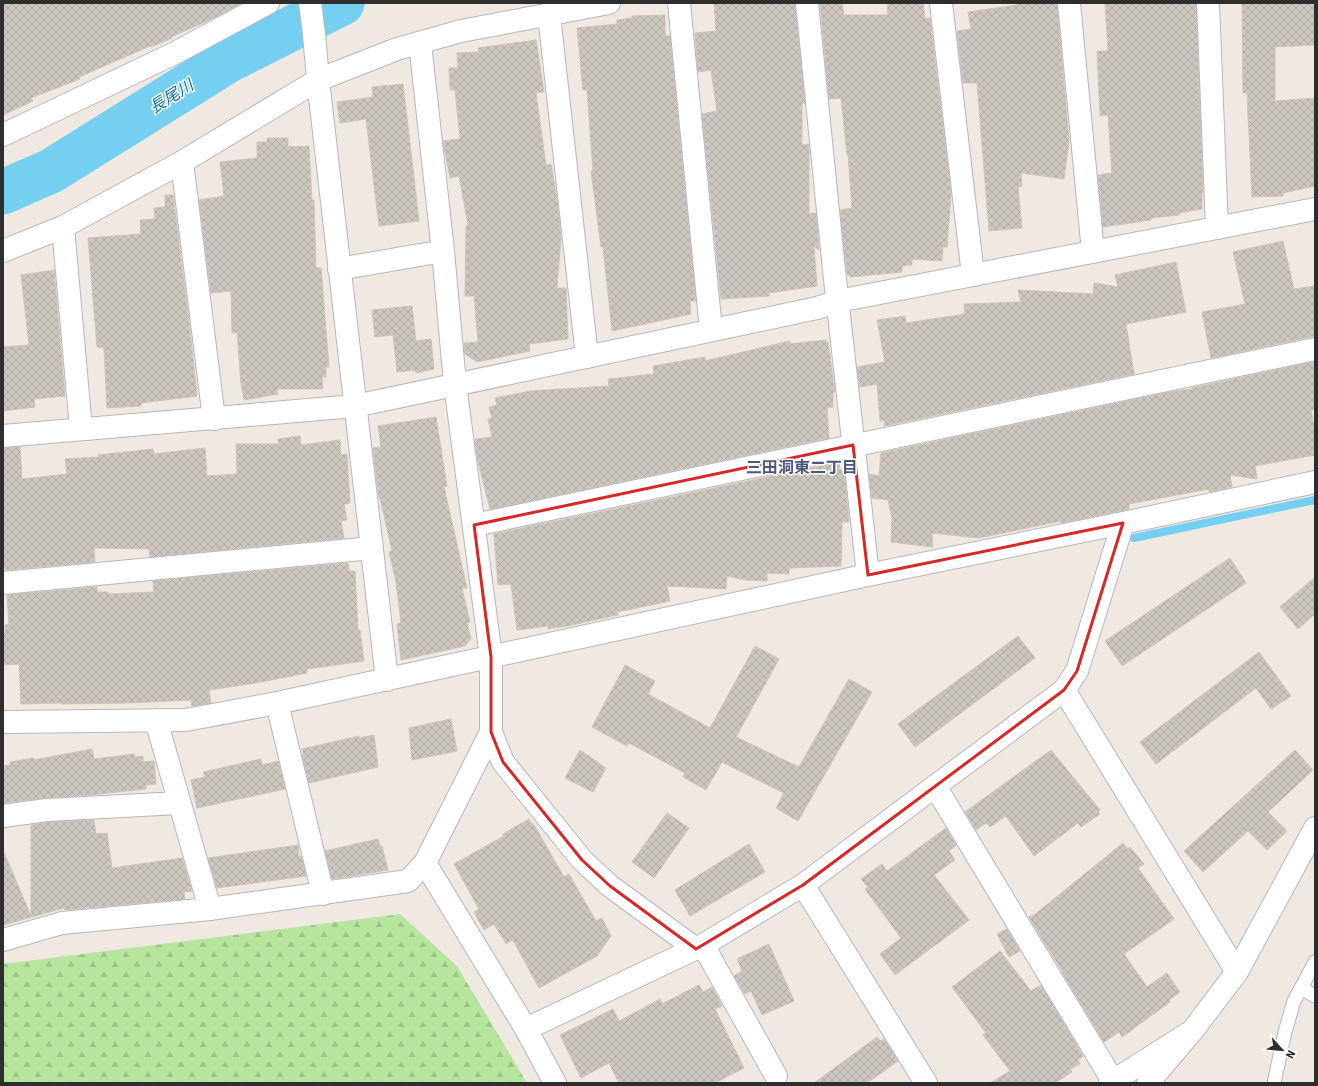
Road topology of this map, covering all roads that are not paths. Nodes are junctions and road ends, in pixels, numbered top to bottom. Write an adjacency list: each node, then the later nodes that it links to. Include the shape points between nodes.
1 (268, 3): 12 (street, via 175,52)
2 (310, 3): 11 (street)
3 (609, 3): 9 (street)
4 (679, 3): 23 (street)
5 (807, 3): 22 (street)
6 (941, 3): 21 (street)
7 (1069, 3): 19 (street)
8 (1208, 3): 16 (street)
9 (549, 15): 10 (street, via 461,31); 25 (street)
10 (420, 42): 11 (street); 18 (street)
11 (318, 80): 13 (street); 20 (street)
12 (3, 135)
13 (182, 162): 15 (street); 28 (street)
14 (1315, 208): 16 (street)
15 (63, 227): 17 (street); 29 (street)
16 (1217, 228): 19 (street)
17 (3, 250)
18 (443, 251): 20 (street); 26 (street)
19 (1093, 252): 21 (street)
20 (339, 269): 27 (street)
21 (973, 274): 22 (street)
22 (838, 301): 23 (street, via 817,308); 31 (street)
23 (711, 330): 25 (street)
24 (1315, 349): 31 (street)
25 (587, 357): 26 (street)
26 (455, 384): 27 (street); 34 (street)
27 (355, 406): 28 (street); 35 (street)
28 (214, 419): 29 (street)
29 (81, 430): 30 (street)
30 (3, 436)
31 (853, 445): 34 (street); 36 (street)
32 (1315, 482): 33 (street)
33 (1122, 523): 36 (street); 40 (street, via 1077,671)
34 (474, 525): 38 (street)
35 (372, 548): 37 (street); 39 (street)
36 (868, 576): 38 (street)
37 (3, 583)
38 (491, 657): 39 (street); 44 (street)
39 (387, 680): 41 (street)
40 (1064, 690): 45 (street); 56 (street)
41 (277, 703): 42 (street, via 186,720); 51 (street)
42 (156, 720): 43 (street); 46 (street)
43 (3, 722)
44 (491, 732): 49 (street); 54 (street, via 503,762 582,860 610,886)
45 (935, 786): 50 (street); 62 (street)
46 (179, 803): 47 (street, via 47,810); 52 (street)
47 (3, 816)
48 (1315, 828): 56 (street)
49 (425, 863): 51 (street, via 408,882); 59 (street)
50 (803, 884): 54 (street); 64 (street)
51 (323, 894): 52 (street)
52 (210, 909): 53 (street, via 62,924)
53 (3, 940)
54 (700, 947): 59 (street); 61 (street)
55 (1315, 962): 57 (lane)
56 (1237, 972): 60 (street)
57 (1301, 988): 58 (lane); 66 (lane, via 1294,1001 1285,1032)
58 (1315, 996)
59 (526, 1029): 63 (street)
60 (1193, 1030): 62 (street); 65 (street)
61 (773, 1081)
62 (1112, 1082)
63 (555, 1083)
64 (926, 1083)
65 (1148, 1083)
66 (1274, 1083)

